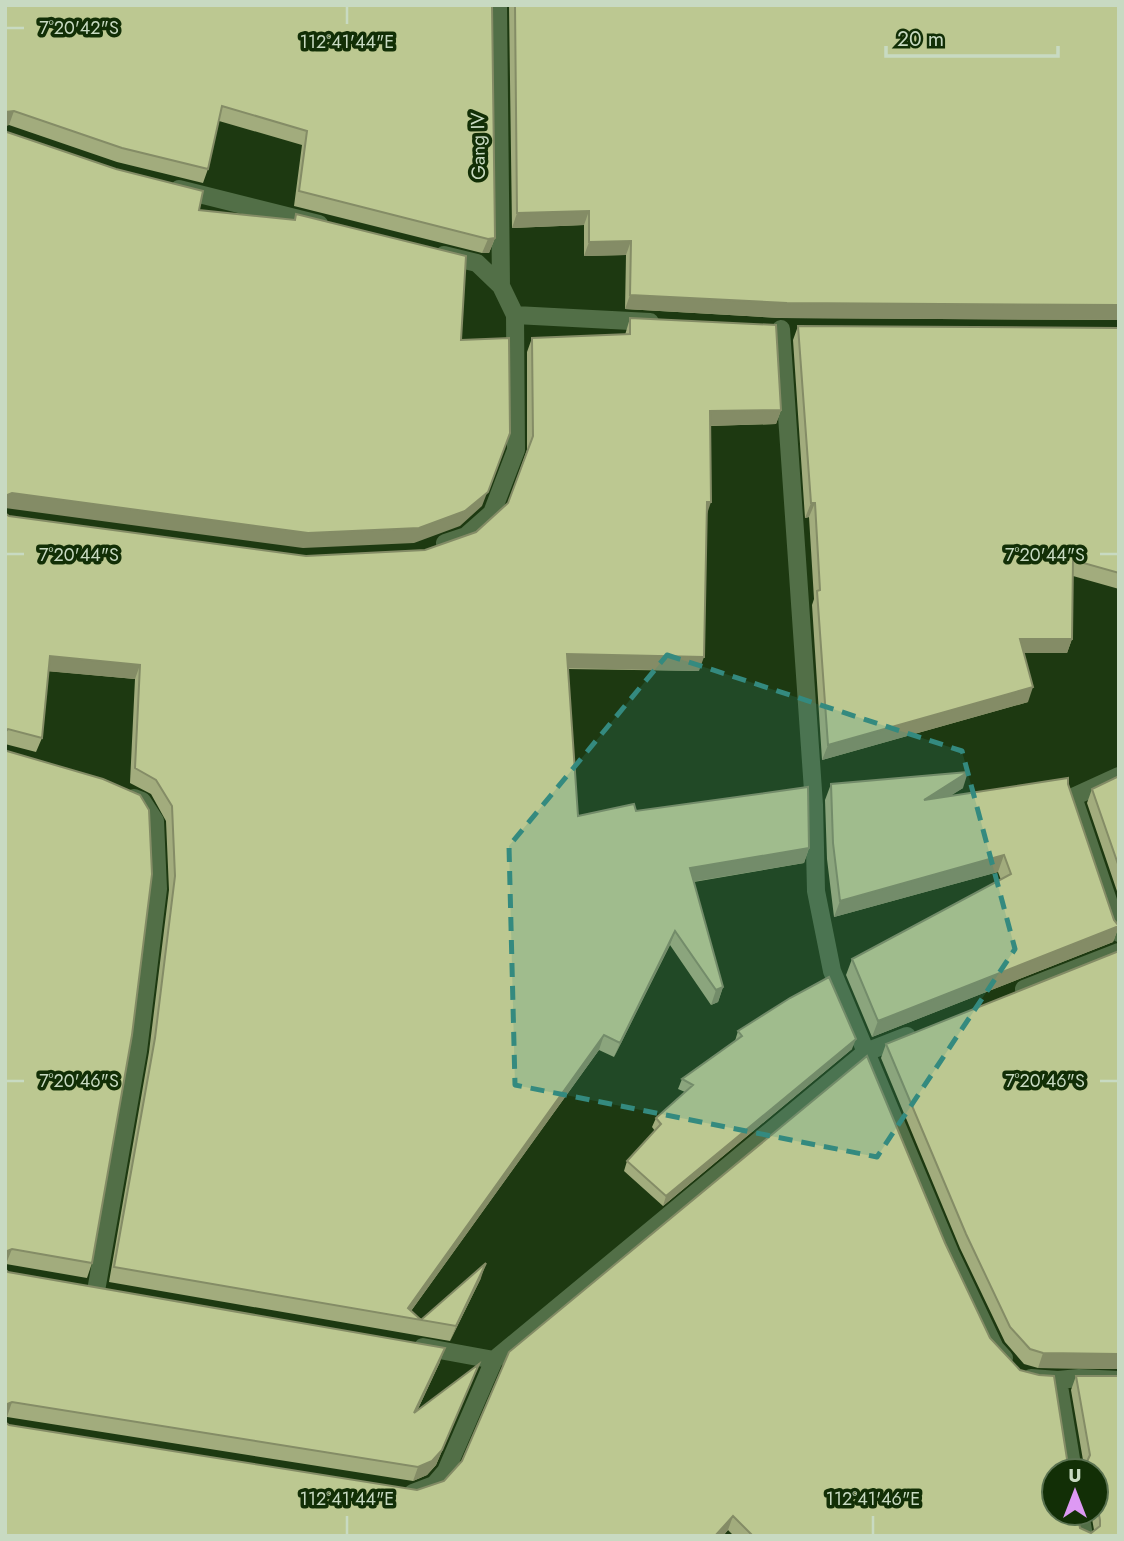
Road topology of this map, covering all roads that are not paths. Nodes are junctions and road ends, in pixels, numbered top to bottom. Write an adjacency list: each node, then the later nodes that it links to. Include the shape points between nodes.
1 (498, 5): 5 (street, Gang IV)
2 (167, 186): 3 (street)
3 (342, 230)
4 (423, 250): 5 (street, via 477,263)
5 (501, 286): 6 (street)
6 (515, 315): 7 (street); 9 (street, via 516,450 492,513 466,536)
7 (661, 323)
8 (781, 329): 16 (street, via 816,891 832,971)
9 (428, 549)
10 (1119, 776): 12 (street, via 1073,797)
11 (122, 792): 17 (street, via 142,801 155,821 158,889 138,1051)
12 (1119, 933)
13 (1119, 952): 14 (street)
14 (1002, 998)
15 (928, 1027): 16 (street)
16 (866, 1052): 19 (street); 20 (street, via 995,1348 1018,1374)
17 (96, 1291)
18 (412, 1345): 19 (street)
19 (494, 1360): 23 (street, via 446,1471 424,1489)
20 (1058, 1380): 21 (street); 22 (street)
21 (1119, 1380)
22 (1071, 1457)
23 (400, 1491)

